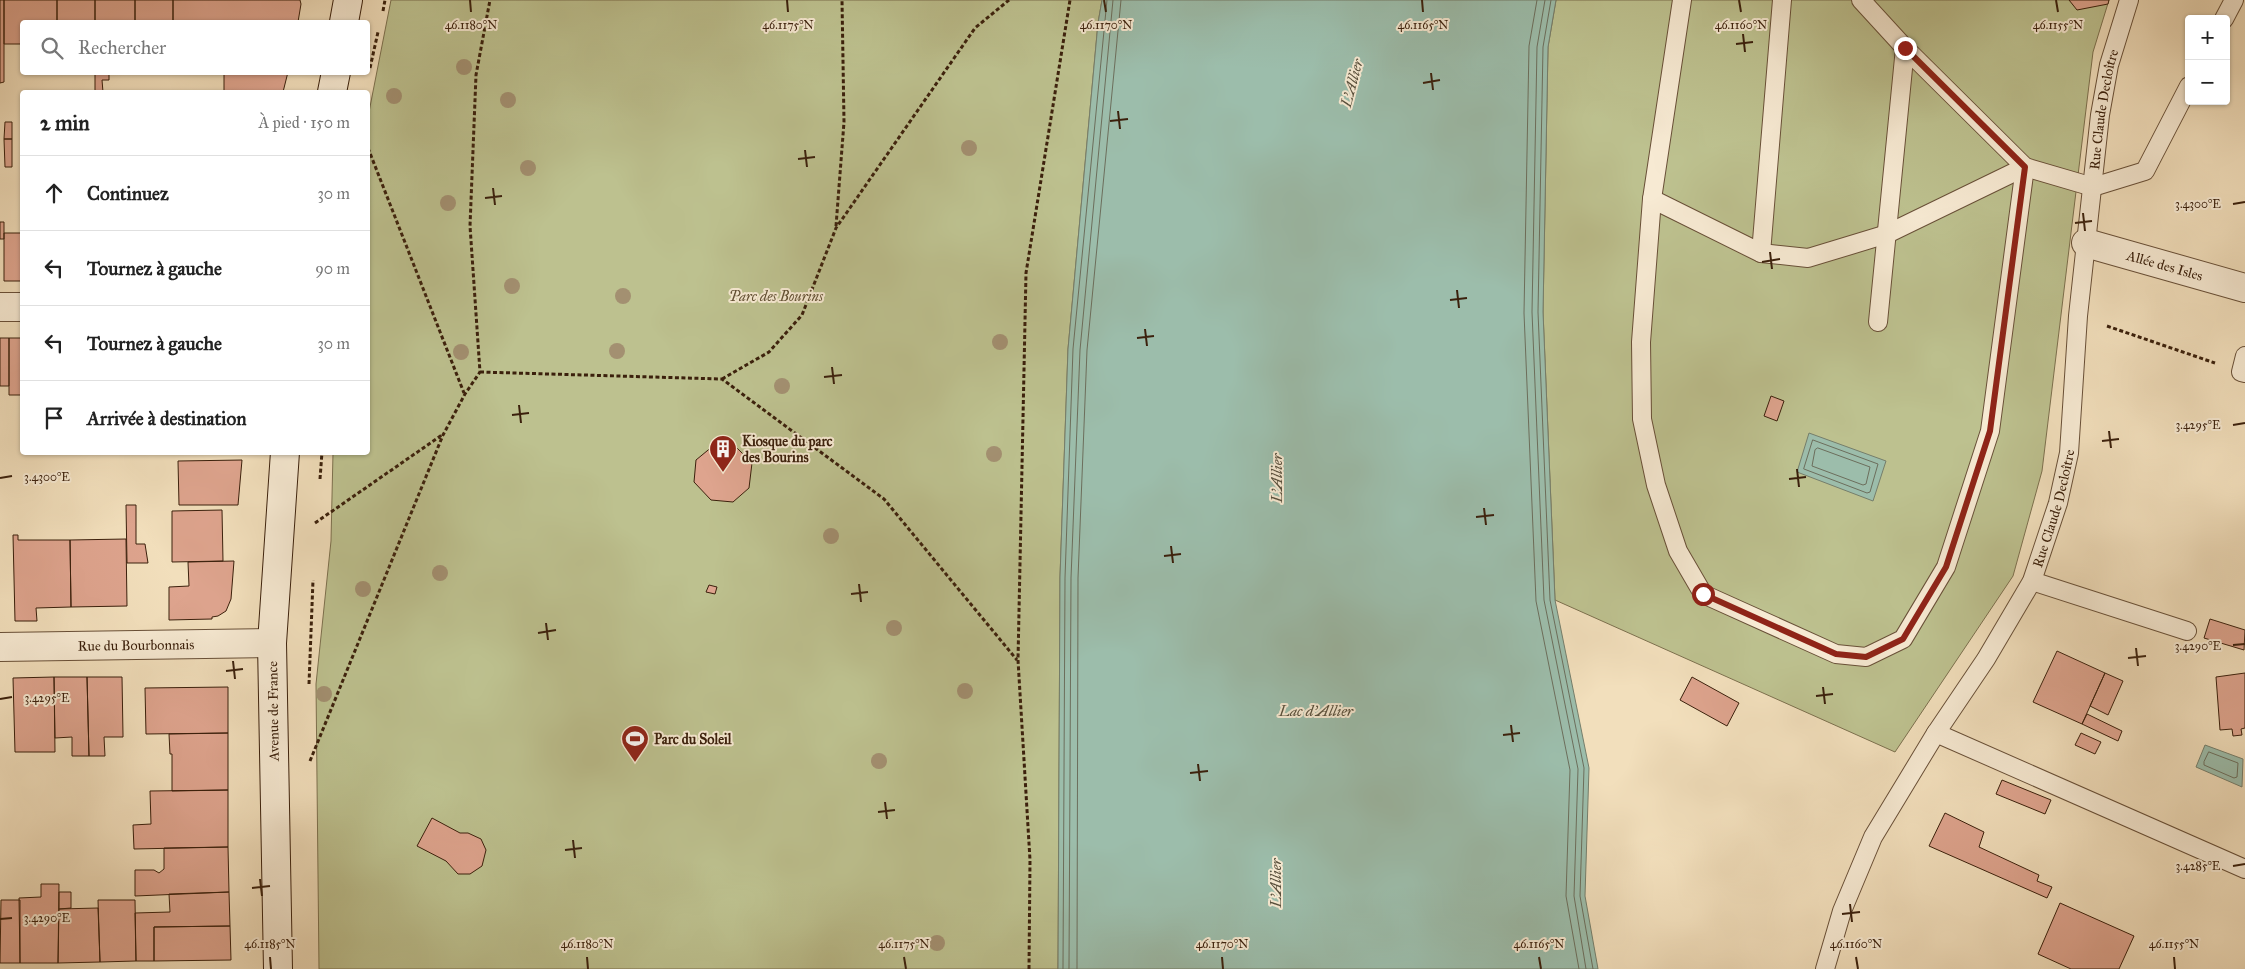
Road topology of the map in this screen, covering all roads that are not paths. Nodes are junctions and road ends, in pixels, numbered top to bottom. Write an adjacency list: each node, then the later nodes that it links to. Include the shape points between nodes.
1 (348, 0): 8 (street)
2 (1682, 0): 15 (lane)
3 (1782, 0): 18 (lane)
4 (1861, 0): 9 (lane)
5 (2129, 0): 14 (lane, Rue Claude Decloître, via 2109,65)
6 (2234, 0): 7 (lane)
7 (2226, 15)
8 (344, 20)
9 (1905, 48): 13 (lane); 16 (lane)
10 (335, 75): 11 (street)
11 (332, 90)
12 (2185, 94): 14 (lane, via 2145,170)
13 (2025, 167): 14 (lane); 15 (lane, via 1990,431 1946,567 1903,639 1866,657 1836,654 1703,594 1678,551 1656,485 1642,419 1641,342); 16 (lane)
14 (2093, 187): 17 (lane, Rue Claude Decloître)
15 (1652, 199): 18 (lane)
16 (1887, 234): 18 (lane, via 1808,258); 22 (lane)
17 (2086, 244): 19 (street, Allée des Isles); 24 (lane, Rue Claude Decloître, via 2070,453 2058,503)
18 (1761, 253)
19 (2245, 288)
20 (0, 307): 21 (street)
21 (20, 307)
22 (1878, 322)
23 (285, 455): 26 (street, Avenue de France)
24 (2032, 581): 25 (lane); 28 (lane, Rue Claude Decloître, via 1986,659)
25 (2187, 631)
26 (272, 643): 27 (street, Rue du Bourbonnais); 30 (street, Avenue de France)
27 (0, 647)
28 (1936, 733): 29 (lane); 31 (lane, Rue Claude Decloître, via 1873,837 1842,911)
29 (2245, 869)
30 (278, 969)
31 (1824, 969)

